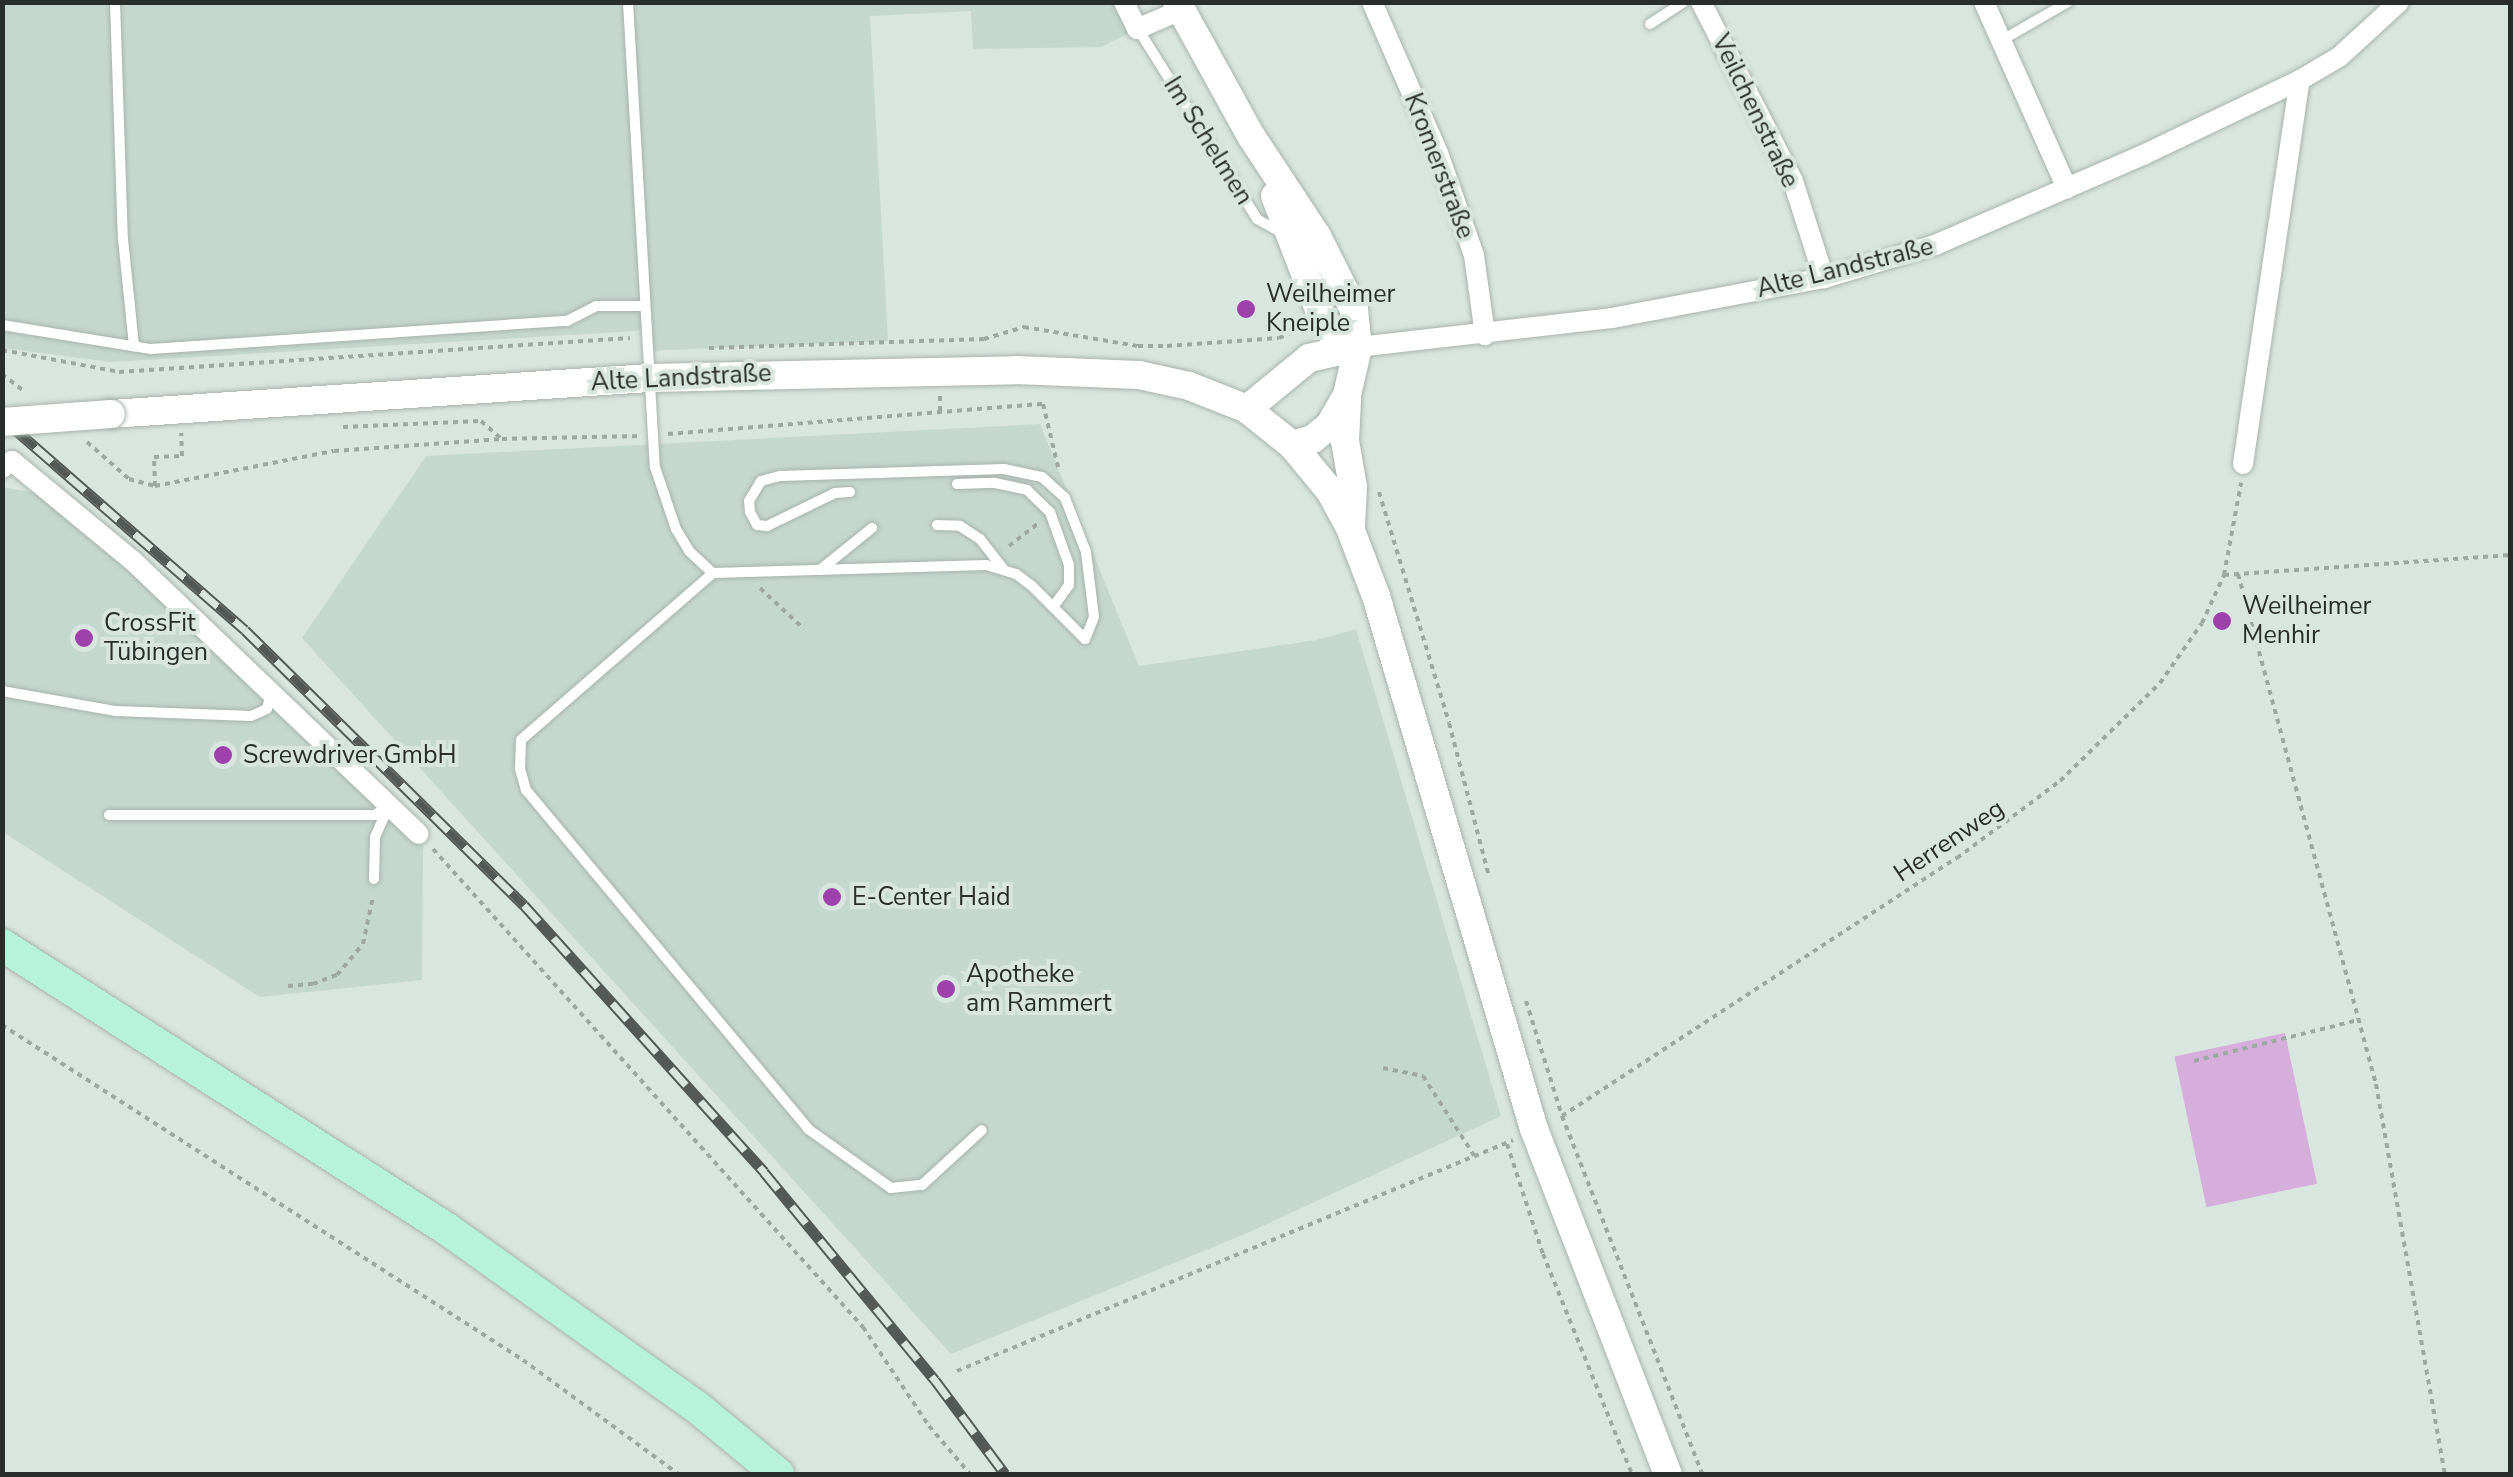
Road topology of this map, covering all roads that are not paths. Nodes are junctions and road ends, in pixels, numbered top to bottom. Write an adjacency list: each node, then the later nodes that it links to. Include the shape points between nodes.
1 (114, 2): 23 (lane)
2 (628, 2): 19 (lane, Alte Landstraße)
3 (1124, 2): 12 (street, Im Schelmen)
4 (1372, 2): 22 (street, Kromerstraße, via 1474,255)
5 (1684, 2): 11 (lane)
6 (1701, 2): 18 (street, Veilchenstraße, via 1793,181)
7 (1984, 2): 13 (street)
8 (2068, 2): 13 (lane)
9 (2399, 2): 14 (street, Alte Landstraße, via 2340,57)
10 (1179, 6): 12 (street); 15 (street)
11 (1650, 24)
12 (1137, 29): 17 (lane, Im Schelmen, via 1257,219)
13 (2004, 39): 16 (street)
14 (2300, 80): 16 (street, Alte Landstraße); 31 (street)
15 (1250, 136): 17 (street); 24 (street, via 1317,236 1354,310)
16 (2067, 188): 18 (street, Alte Landstraße, via 1935,246)
17 (1292, 239): 20 (street)
18 (1824, 278): 22 (street, Alte Landstraße)
19 (643, 306): 23 (lane, via 596,306 567,322); 26 (lane, Alte Landstraße)
20 (1322, 317): 24 (street, via 1336,338); 25 (street)
21 (2, 325): 23 (lane)
22 (1484, 335): 24 (street, Alte Landstraße)
23 (134, 346)
24 (1358, 347): 25 (street, Alte Landstraße); 27 (street)
25 (1309, 358): 28 (street, Alte Landstraße)
26 (648, 365): 28 (street, Alte Landstraße, via 1079,370 1188,386); 29 (street, Alte Landstraße, bridge); 40 (lane, via 656,467 670,515 689,550)
27 (1347, 395): 30 (street, via 1330,425); 37 (street)
28 (1247, 409): 30 (street, Alte Landstraße)
29 (2, 422)
30 (1292, 445): 37 (street, Alte Landstraße)
31 (2243, 464)
32 (2, 468): 42 (street, via 12,460)
33 (957, 484): 41 (lane, via 1027,490 1050,512 1069,585)
34 (850, 492): 41 (lane, via 834,493 767,526 757,525 750,512 761,481 780,476 1028,472 1064,498 1078,527 1094,586 1094,618 1085,638)
35 (937, 525): 39 (lane, via 960,526 980,539)
36 (872, 528): 38 (lane)
37 (1350, 528): 51 (street, via 1534,1129)
38 (820, 571): 39 (lane, via 986,565); 40 (lane)
39 (1005, 571): 41 (lane)
40 (712, 573): 49 (lane, via 521,740 526,790 808,1129 890,1188 922,1184)
41 (1053, 607)
42 (268, 686): 43 (lane, via 270,705 251,716 116,712); 44 (street)
43 (2, 691)
44 (390, 804): 45 (lane, via 375,815); 46 (street); 47 (lane, via 375,837)
45 (110, 815)
46 (420, 834)
47 (374, 879)
48 (2, 945): 50 (main road, via 447,1229 698,1408)
49 (982, 1130)
50 (778, 1474)
51 (1668, 1474)

